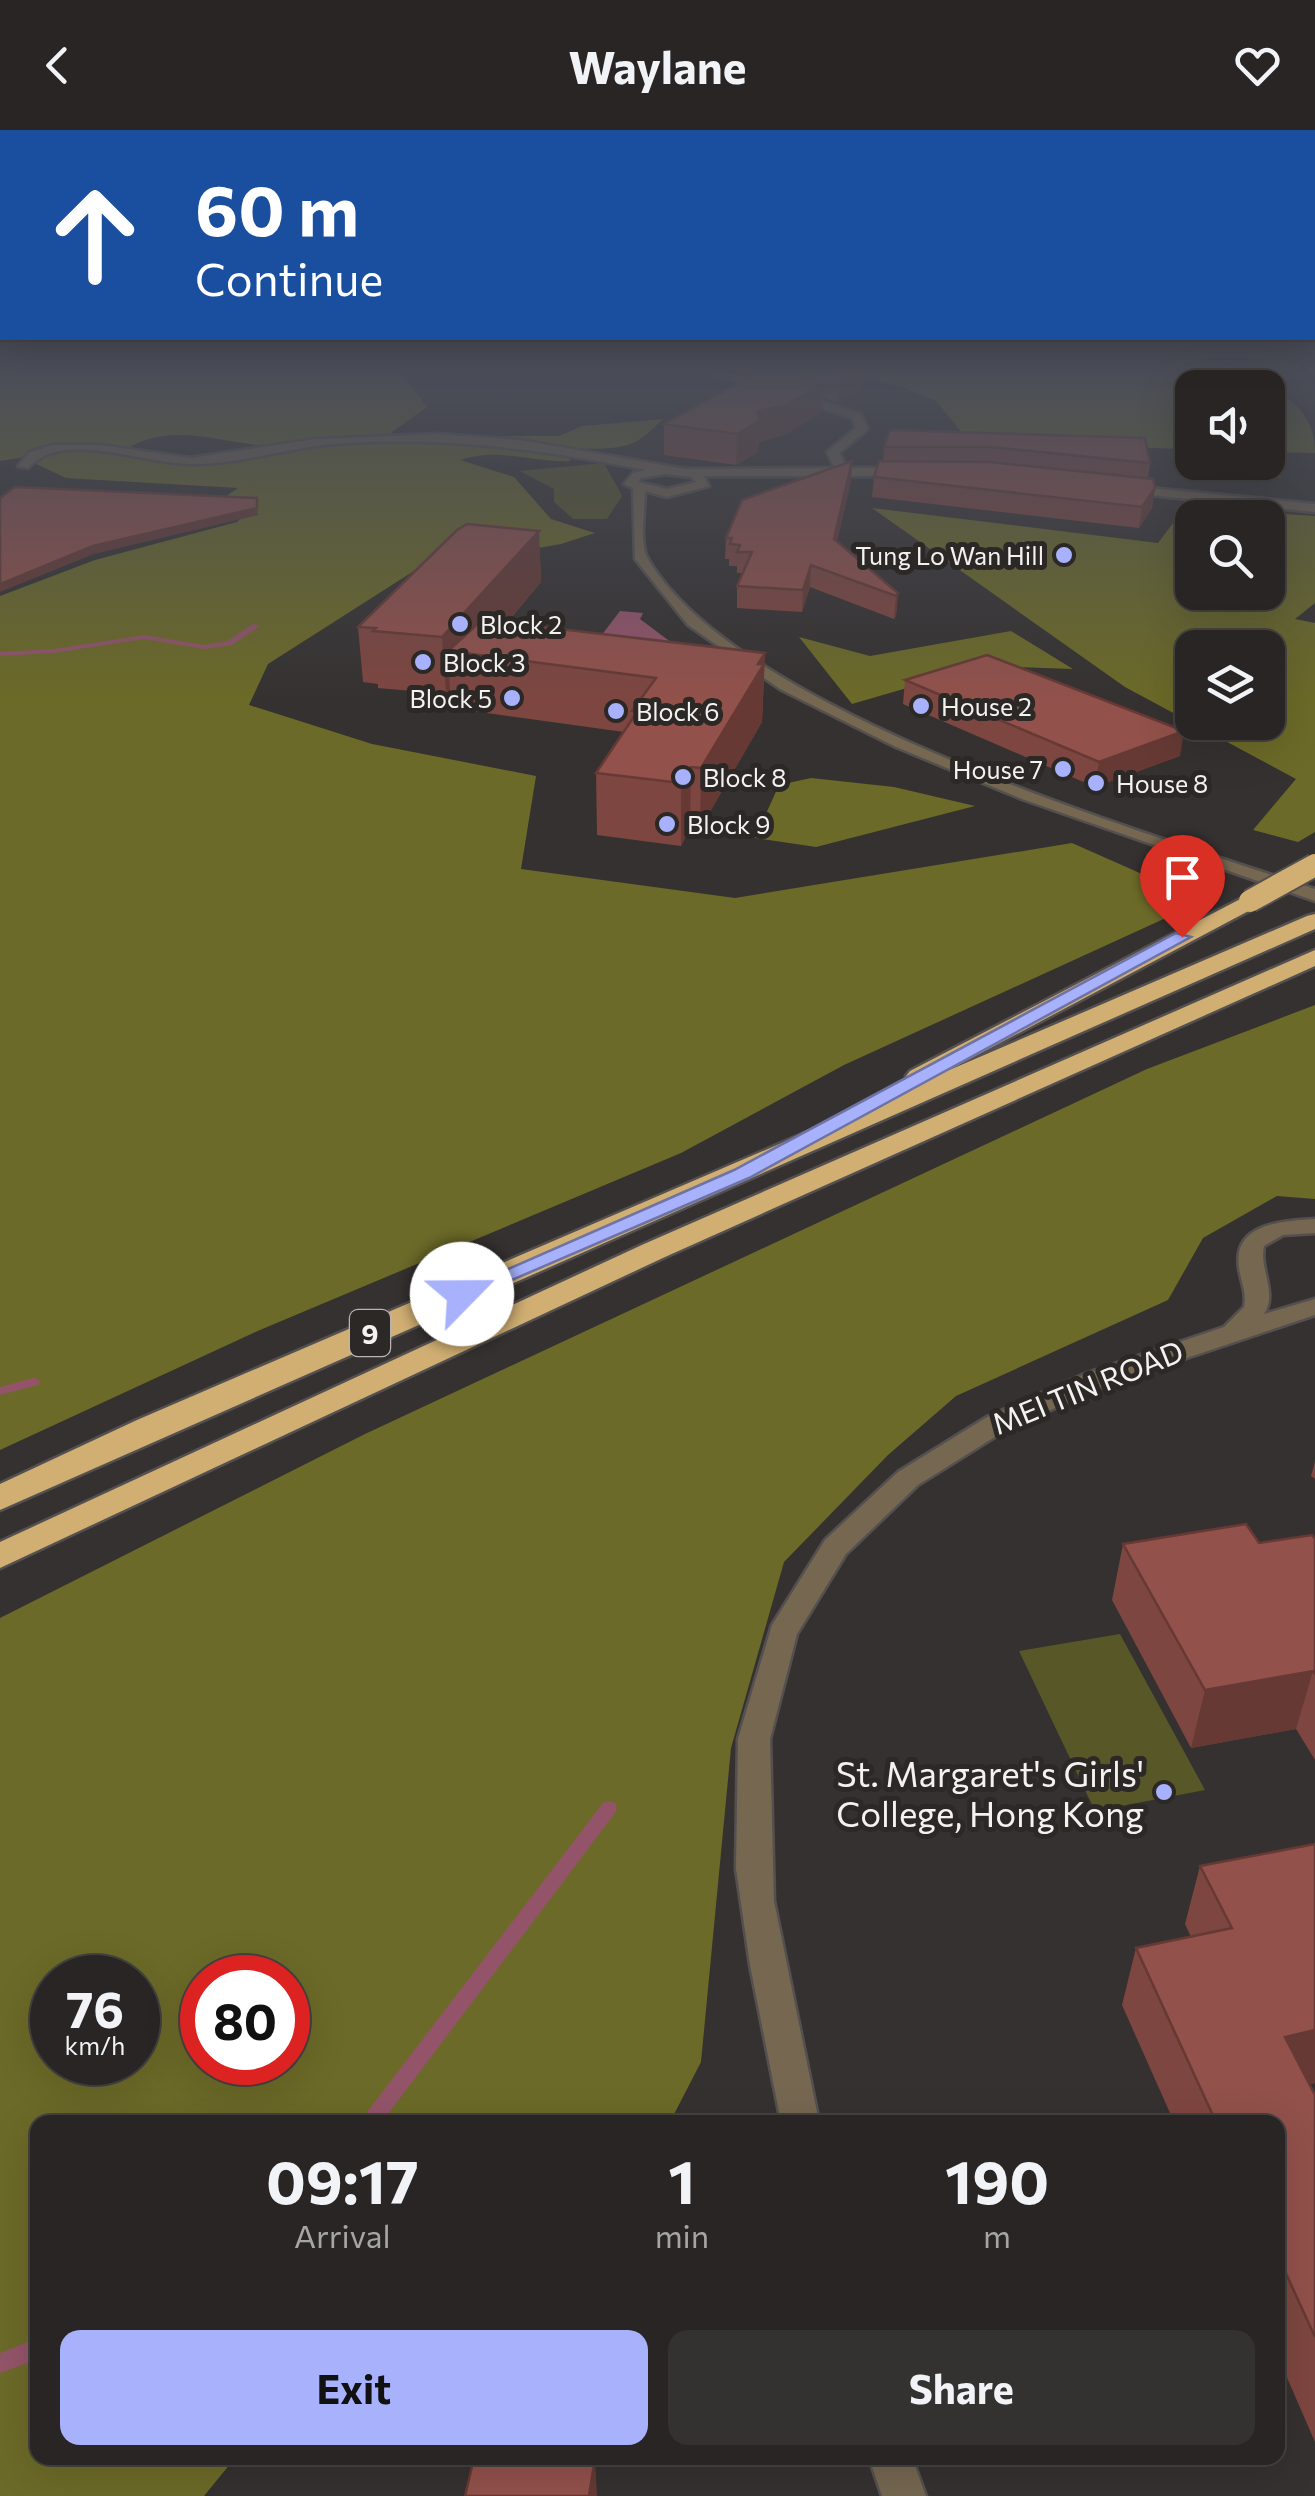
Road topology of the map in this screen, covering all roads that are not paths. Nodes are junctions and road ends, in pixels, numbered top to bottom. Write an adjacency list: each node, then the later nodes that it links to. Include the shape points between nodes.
1 (630, 479): 5 (street)
2 (638, 479): 5 (street)
3 (711, 479): 4 (street)
4 (705, 480): 7 (street, via 694,490)
5 (634, 485): 7 (street); 9 (street)
6 (1114, 487): 8 (street)
7 (667, 492): 9 (street)
8 (1315, 508)
9 (634, 521): 11 (street, via 632,545 688,614 817,703 1001,787)
10 (1315, 865): 14 (highway, bridge)
11 (1315, 895)
12 (1309, 924): 14 (highway, 9)
13 (1315, 957): 19 (highway, 9, via 760,1200)
14 (742, 1174): 18 (highway, 9)
15 (1315, 1226): 17 (street, via 1277,1228 1253,1242 1257,1308)
16 (1315, 1306): 17 (street, MEI TIN ROAD)
17 (1221, 1335): 20 (street, MEI TIN ROAD, via 1099,1375 961,1440 862,1517 791,1616 757,1728 750,1810 753,1870)
18 (0, 1498)
19 (0, 1556)
20 (799, 2115)
21 (893, 2465): 22 (street)
22 (904, 2496)

